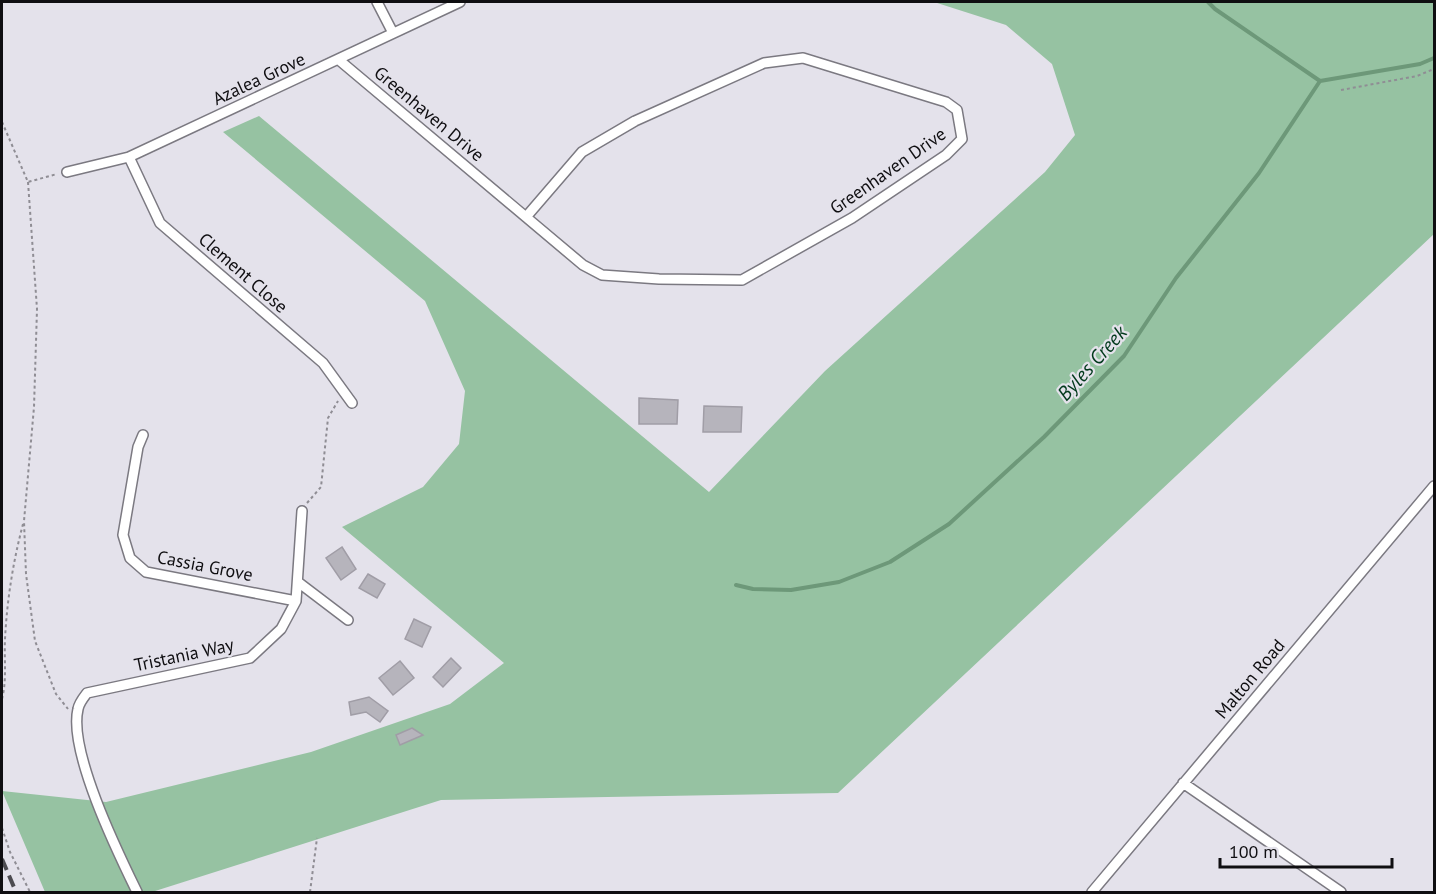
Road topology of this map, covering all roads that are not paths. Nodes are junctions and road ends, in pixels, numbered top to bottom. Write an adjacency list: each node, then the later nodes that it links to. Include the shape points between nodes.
1 (377, 2): 3 (street)
2 (460, 2): 3 (street, Azalea Grove)
3 (393, 33): 4 (street, Azalea Grove)
4 (339, 60): 5 (street, Azalea Grove); 7 (street, Greenhaven Drive)
5 (129, 157): 6 (street, Azalea Grove); 8 (street, Clement Close, via 160,223 323,363)
6 (67, 172)
7 (526, 217): 7 (street, Greenhaven Drive, via 583,265 602,275 742,280 852,218 946,155 962,139 957,110 946,102 803,58 764,63 635,121 582,152)
8 (352, 403)
9 (143, 435): 13 (street, Cassia Grove, via 123,535 130,558 146,572)
10 (1434, 486): 15 (street, Malton Road)
11 (302, 511): 12 (street, Tristania Way)
12 (298, 582): 13 (street, Tristania Way); 14 (street)
13 (296, 601): 16 (street, Tristania Way, via 281,629 250,658 87,693 78,708 78,743 98,805)
14 (348, 620)
15 (1183, 783): 17 (street, Malton Road); 18 (street)
16 (137, 892)
17 (1092, 892)
18 (1341, 892)

